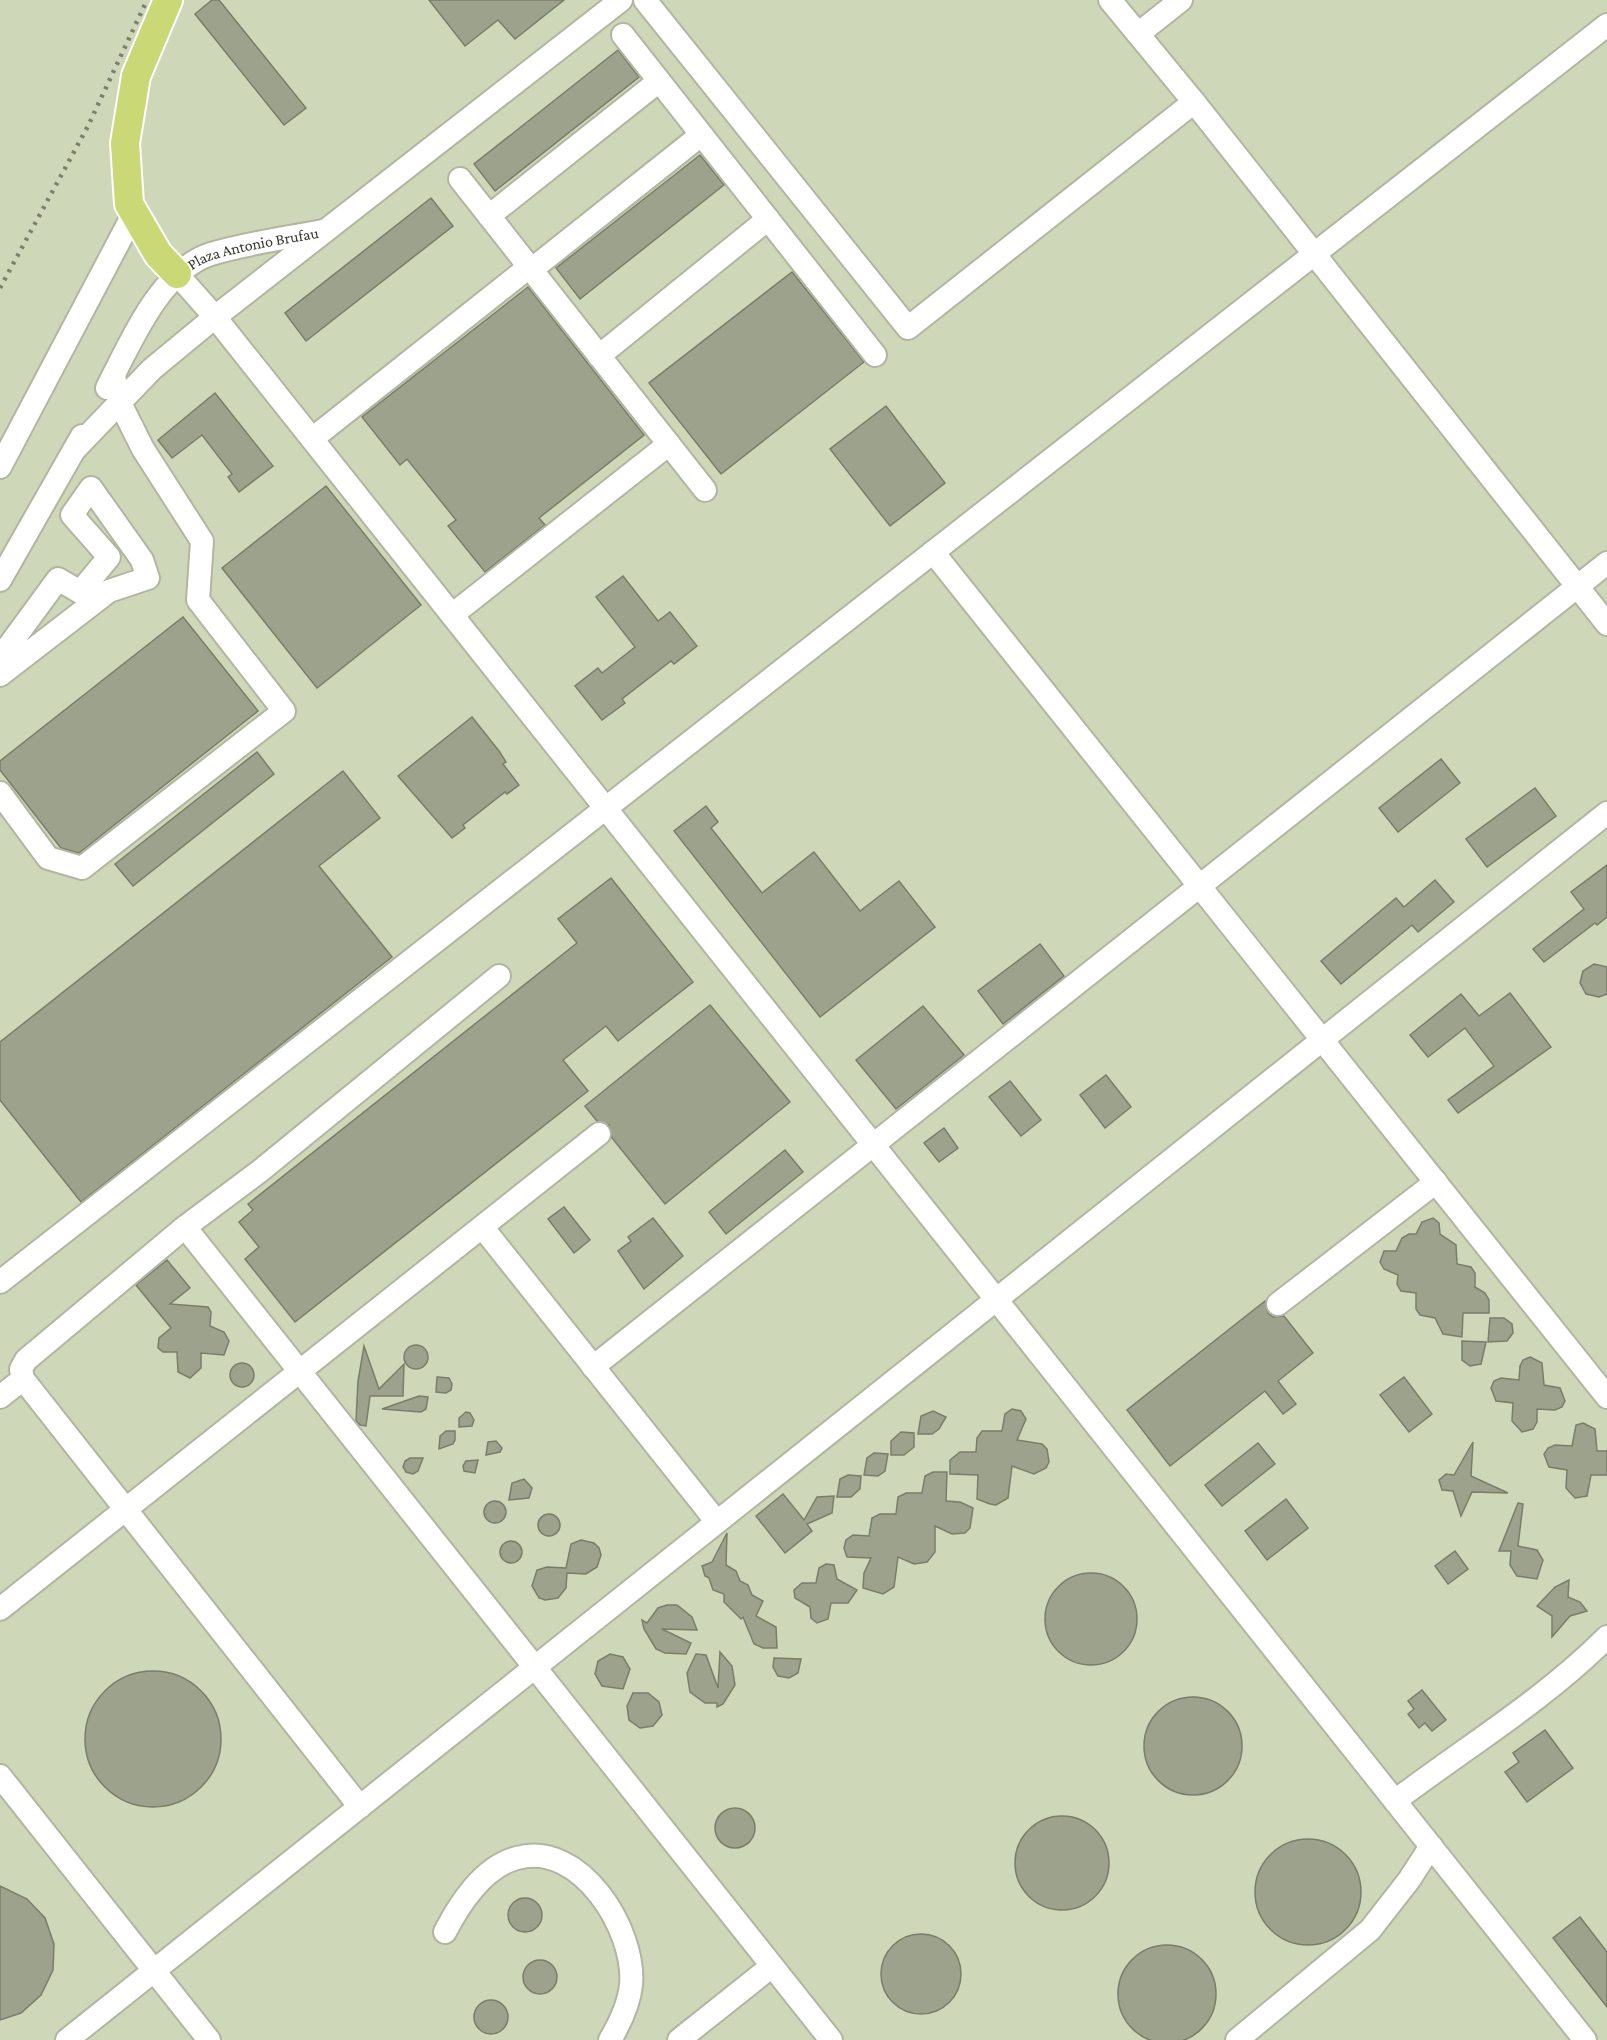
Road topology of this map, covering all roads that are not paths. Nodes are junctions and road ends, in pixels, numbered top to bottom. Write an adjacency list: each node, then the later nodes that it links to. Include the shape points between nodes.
1 (168, 0): 13 (main road, via 136,76 125,143 129,204)
2 (621, 0): 16 (street)
3 (645, 0): 10 (street, via 908,328)
4 (1110, 0): 7 (street)
5 (1181, 0): 7 (street)
6 (1607, 25): 17 (street)
7 (1138, 34): 10 (street)
8 (623, 35): 9 (street)
9 (659, 81): 11 (street); 14 (street)
10 (1194, 102): 17 (street)
11 (701, 135): 15 (street); 18 (street)
12 (460, 179): 14 (street)
13 (134, 213): 19 (main road, via 158,254); 30 (street)
14 (489, 216): 18 (street)
15 (768, 219): 22 (street); 23 (street)
16 (330, 229): 19 (street, Plaza Antonio Brufau, via 209,255); 20 (street, Plaza Antonio Brufau)
17 (1314, 254): 32 (street); 35 (street)
18 (530, 268): 23 (street); 27 (street)
19 (177, 274): 20 (street, Plaza Antonio Brufau); 21 (street, Plaza Antonio Brufau, via 146,315)
20 (214, 317): 24 (street, Plaza Antonio Brufau); 27 (street)
21 (129, 347): 24 (street, via 139,362); 25 (street, Plaza Antonio Brufau)
22 (876, 355)
23 (599, 356): 28 (street)
24 (152, 369): 26 (street, Plaza Antonio Brufau)
25 (114, 376): 26 (street); 29 (street, Plaza Antonio Brufau)
26 (119, 401): 29 (street, Plaza Antonio Brufau); 40 (street, via 143,449 202,541 198,600 284,711 82,868 48,858)
27 (312, 440): 36 (street)
28 (669, 444): 31 (street); 36 (street)
29 (76, 448): 34 (street)
30 (0, 467)
31 (705, 490)
32 (933, 552): 41 (street); 43 (street)
33 (1607, 563): 35 (street)
34 (0, 580)
35 (1577, 587): 37 (street); 43 (street)
36 (452, 615): 41 (street)
37 (1607, 624)
38 (0, 658): 39 (street, via 58,579 80,592 109,557 72,515 91,488 142,560 148,578 109,591)
39 (0, 675)
40 (0, 794)
41 (605, 808): 47 (street); 51 (street)
42 (1607, 813): 45 (street)
43 (1200, 886): 45 (street); 47 (street)
44 (499, 976): 49 (street, via 260,1171)
45 (1322, 1040): 48 (street); 52 (street)
46 (599, 1134): 50 (street)
47 (873, 1146): 52 (street); 54 (street)
48 (1436, 1182): 53 (street); 58 (street)
49 (185, 1227): 55 (street); 56 (street, via 26,1360 21,1369)
50 (483, 1228): 54 (street); 55 (street)
51 (0, 1282)
52 (996, 1300): 60 (street); 65 (street)
53 (1278, 1304)
54 (593, 1367): 60 (street)
55 (299, 1371): 59 (street); 63 (street)
56 (23, 1379): 57 (street); 59 (street)
57 (0, 1397)
58 (1607, 1397)
59 (125, 1509): 61 (street); 66 (street)
60 (717, 1522): 63 (street)
61 (0, 1609)
62 (1607, 1637): 65 (street, via 1586,1659 1499,1728)
63 (535, 1667): 66 (street); 69 (street)
64 (0, 1776): 70 (street)
65 (1395, 1801): 67 (street)
66 (360, 1807): 70 (street)
67 (1431, 1846): 76 (street, via 1370,1930); 77 (street)
68 (445, 1932): 73 (street, via 467,1895 505,1863 541,1856 563,1864 601,1896 627,1946 631,1985 626,2007)
69 (772, 1966): 74 (street); 75 (street)
70 (153, 1971): 71 (street); 72 (street)
71 (67, 2040)
72 (209, 2040)
73 (610, 2040)
74 (679, 2040)
75 (831, 2040)
76 (1237, 2040)
77 (1585, 2040)

